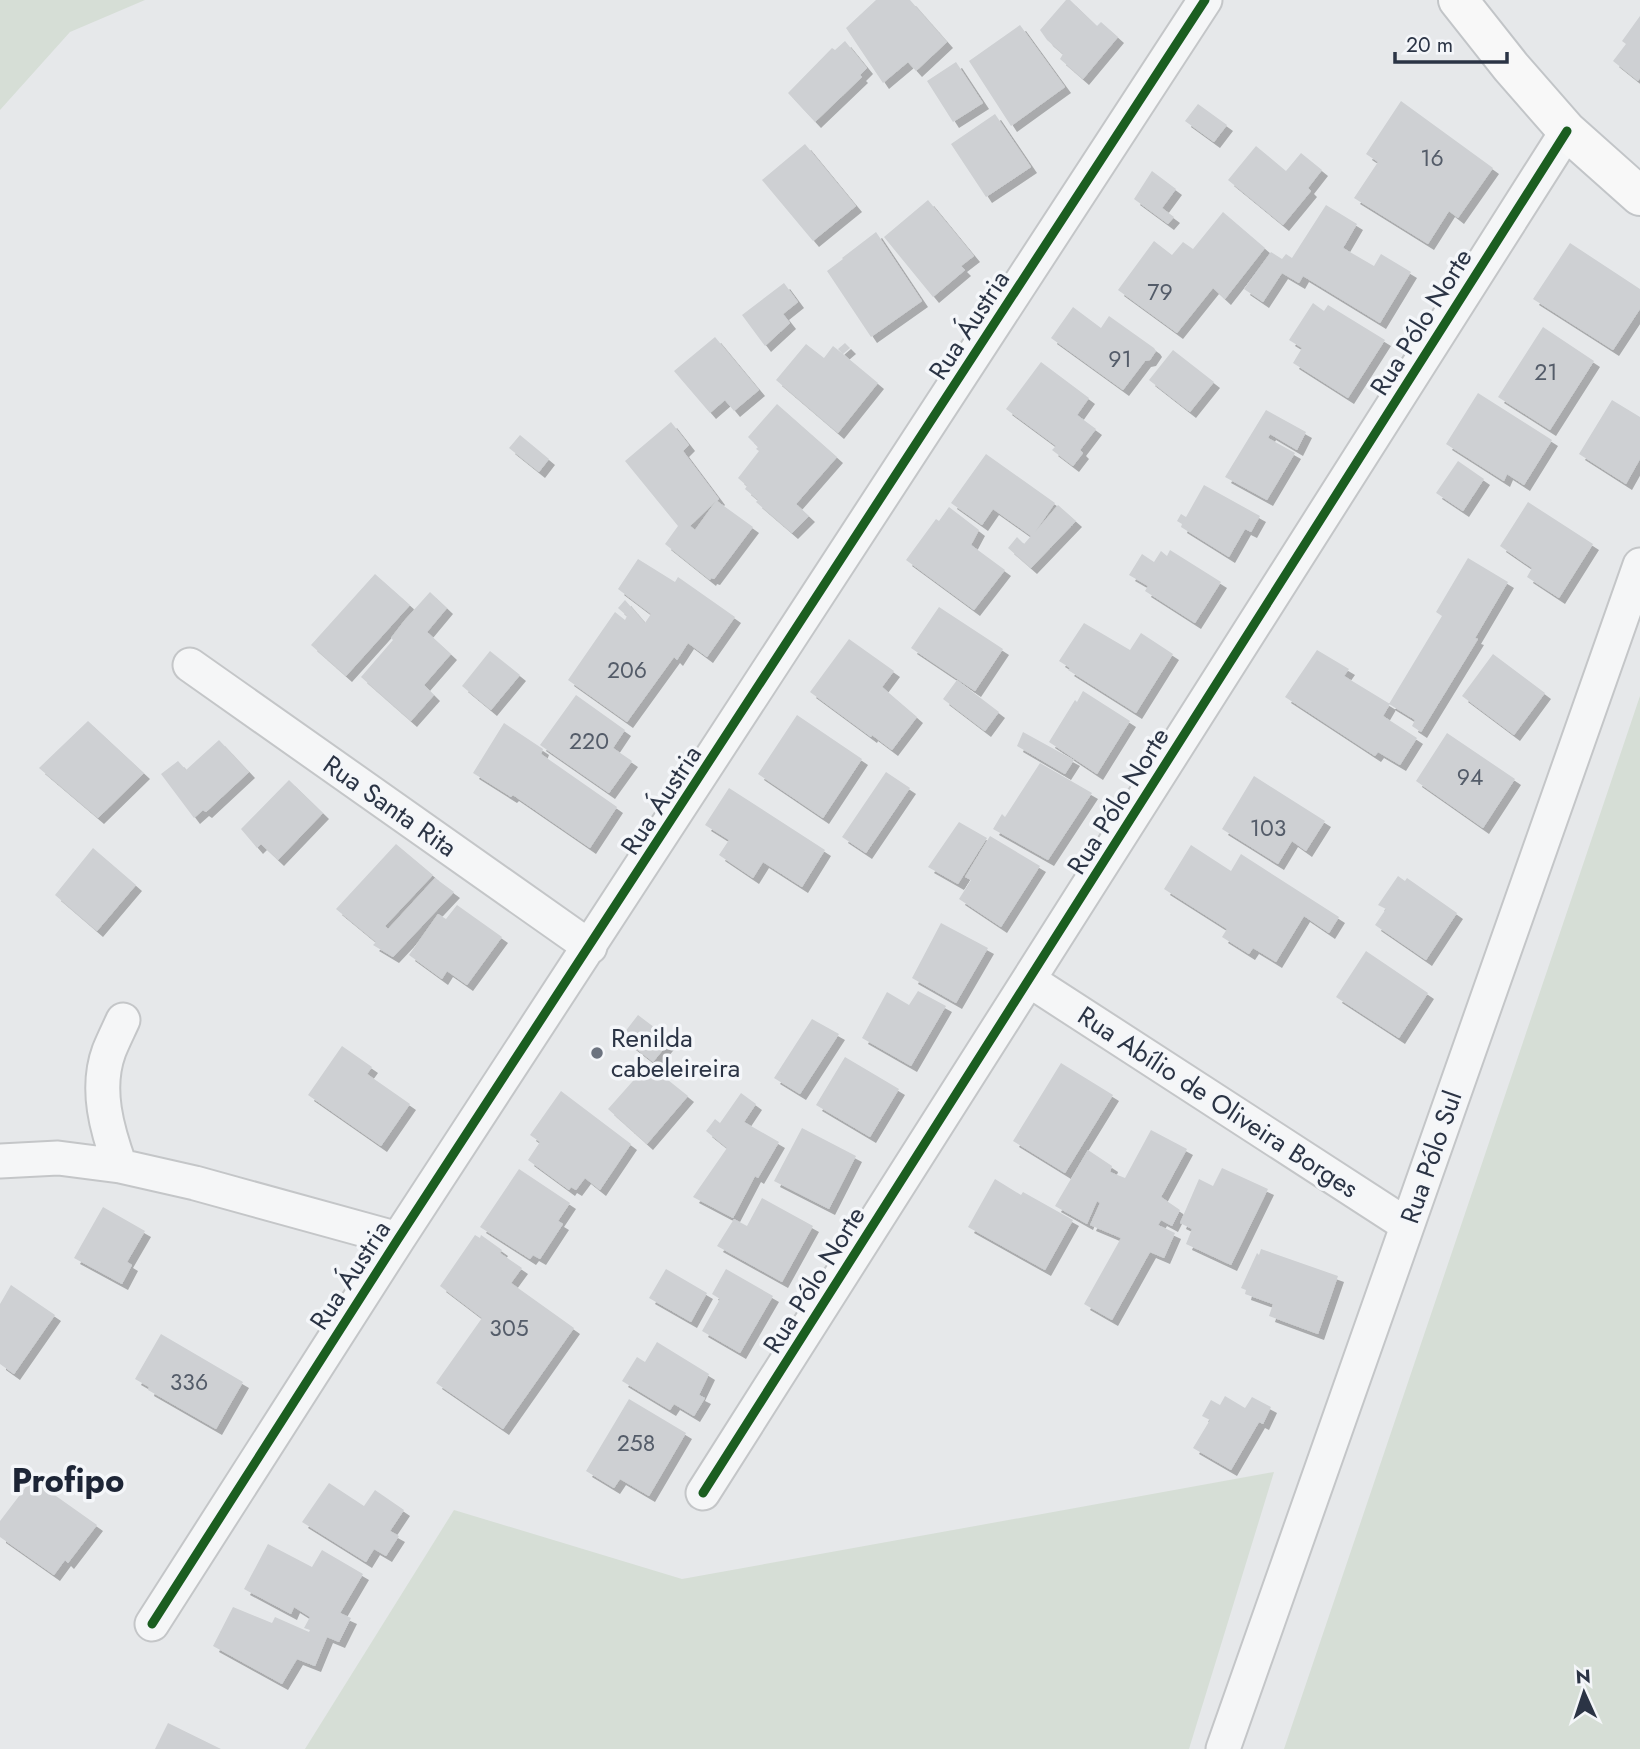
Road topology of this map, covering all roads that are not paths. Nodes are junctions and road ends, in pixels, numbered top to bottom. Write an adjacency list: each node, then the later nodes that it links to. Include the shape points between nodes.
1 (1205, 0): 7 (street, Rua Áustria)
2 (1458, 0): 3 (main road)
3 (1567, 131): 4 (main road); 8 (street, Rua Pólo Norte)
4 (1640, 196)
5 (1640, 565): 12 (street, Rua Pólo Sul)
6 (190, 665): 7 (street, Rua Santa Rita)
7 (590, 947): 13 (street, Rua Áustria)
8 (1029, 980): 12 (street, Rua Abílio de Oliveira Borges); 14 (street, Rua Pólo Norte)
9 (123, 1020): 11 (street, via 108,1054 103,1093 107,1129)
10 (0, 1161): 11 (street, via 58,1158)
11 (120, 1166): 13 (street)
12 (1408, 1225): 16 (street, Rua Pólo Sul)
13 (398, 1239): 15 (street, Rua Áustria)
14 (703, 1493)
15 (152, 1624)
16 (1223, 1749)

